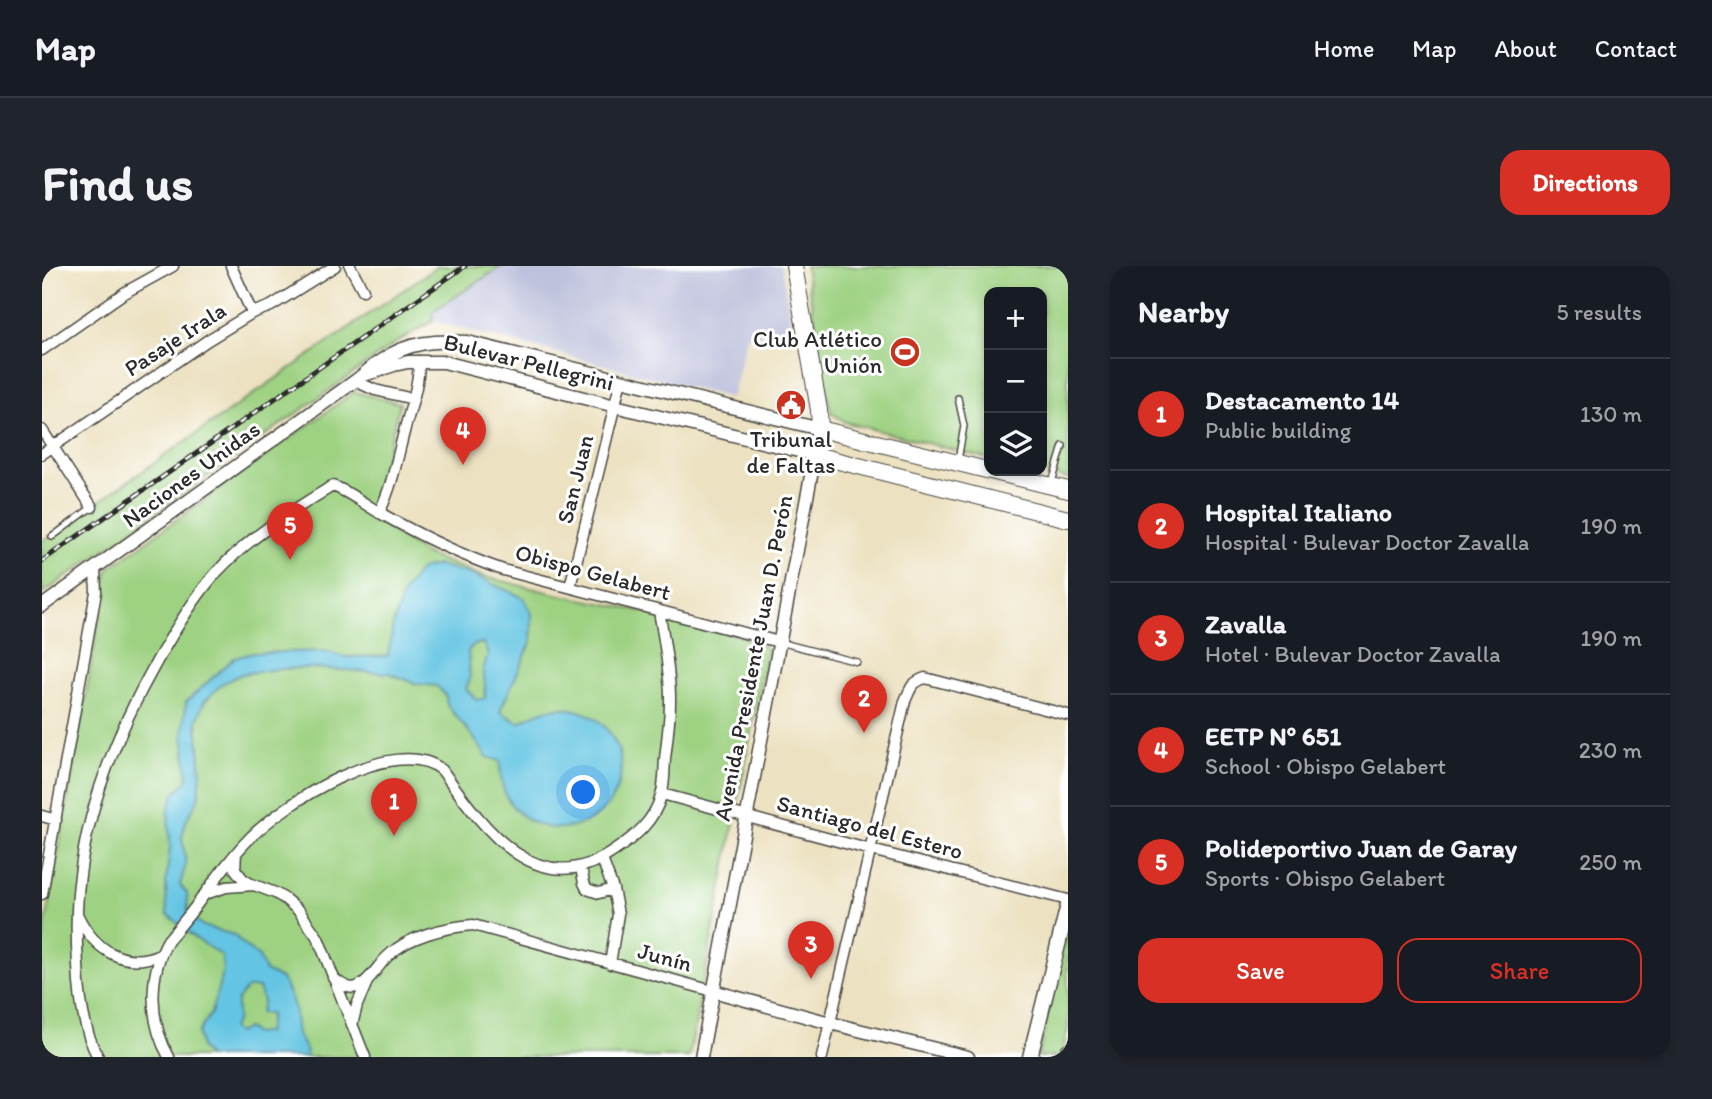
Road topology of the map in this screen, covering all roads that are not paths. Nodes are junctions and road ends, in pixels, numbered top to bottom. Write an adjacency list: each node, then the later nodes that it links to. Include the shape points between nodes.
1 (173, 266): 9 (street, via 124,293)
2 (231, 266): 7 (street)
3 (335, 266): 7 (street, Pasaje Irala)
4 (350, 266): 6 (street)
5 (794, 266): 17 (main road, Avenida Presidente Juan D. Perón)
6 (363, 290)
7 (252, 313): 19 (street, Pasaje Irala)
8 (497, 349): 11 (street, via 485,359); 12 (street, Bulevar Pellegrini, via 442,340 418,343 381,361); 13 (street, Bulevar Pellegrini)
9 (42, 350)
10 (419, 361): 11 (street, Bulevar Pellegrini); 12 (street, Bulevar Pellegrini); 15 (street)
11 (490, 373): 16 (street, Bulevar Pellegrini)
12 (360, 378): 15 (street, via 375,390); 35 (street, Naciones Unidas)
13 (621, 380): 16 (street, San Juan); 17 (street, Bulevar Pellegrini)
14 (958, 398): 23 (lane, via 964,426)
15 (413, 399): 32 (street)
16 (615, 406): 22 (street, Bulevar Pellegrini); 36 (street, San Juan)
17 (820, 429): 22 (main road, Avenida Presidente Juan D. Perón); 23 (main road, Bulevar Pellegrini)
18 (42, 430): 19 (street)
19 (52, 446): 21 (street, Pasaje Irala); 30 (street)
20 (1063, 446): 27 (lane)
21 (42, 454)
22 (815, 455): 29 (main road, Bulevar Pellegrini); 39 (street, Avenida Presidente Juan D. Perón)
23 (957, 463): 24 (main road, Bulevar Pellegrini)
24 (984, 468)
25 (1028, 476): 29 (main road)
26 (1030, 476): 27 (main road, Bulevar Pellegrini)
27 (1048, 486): 28 (main road, Bulevar Pellegrini); 31 (main road)
28 (1068, 490)
29 (1014, 506): 31 (main road, Bulevar Pellegrini)
30 (92, 507): 34 (lane)
31 (1036, 512): 33 (main road, Bulevar Pellegrini)
32 (379, 513): 36 (street, Obispo Gelabert, via 471,559); 55 (street, Obispo Gelabert, via 332,486 244,547 206,586 136,699 112,754 84,851)
33 (1068, 519)
34 (52, 537)
35 (95, 568): 37 (street, Naciones Unidas); 45 (street, via 96,592)
36 (570, 587): 38 (street, Obispo Gelabert)
37 (42, 607)
38 (659, 611): 39 (street, Obispo Gelabert); 42 (street, via 670,681)
39 (779, 642): 40 (lane, Obispo Gelabert); 44 (street, Avenida Presidente Juan D. Perón)
40 (857, 662)
41 (1068, 715): 46 (street, via 925,678 916,681 905,701)
42 (662, 794): 44 (street, Santiago del Estero); 48 (street, via 644,828)
43 (42, 816): 45 (street)
44 (746, 817): 46 (street, Santiago del Estero); 60 (street, Avenida Presidente Juan D. Perón)
45 (56, 820): 52 (street)
46 (871, 850): 54 (street, Santiago del Estero); 61 (street)
47 (236, 853): 49 (street, via 274,816 328,783 375,764 413,759 442,770 489,831 516,855 559,869); 50 (street, via 235,869); 53 (street)
48 (602, 859): 49 (street); 51 (street)
49 (581, 867): 51 (street, via 587,889 599,893)
50 (257, 885): 53 (street); 58 (street, via 299,911 317,938)
51 (613, 889): 57 (street, via 618,921)
52 (42, 894)
53 (205, 894): 56 (street)
54 (1068, 902): 70 (main road)
55 (77, 914): 56 (street, via 89,935 111,953 131,960); 64 (street, via 82,1004 89,1040)
56 (160, 954): 65 (street, via 155,1015)
57 (610, 964): 59 (street, Junín, via 473,925 457,926 395,949); 60 (street, Junín)
58 (333, 978): 59 (street, via 350,988); 62 (street)
59 (367, 981): 62 (street, Junín)
60 (713, 991): 61 (street, Junín); 67 (street, Avenida Presidente Juan D. Perón)
61 (830, 1023): 68 (street); 69 (street, Junín)
62 (352, 1026): 66 (street)
63 (1068, 1051): 71 (main road)
64 (99, 1057)
65 (169, 1057)
66 (365, 1057)
67 (701, 1057)
68 (822, 1057)
69 (968, 1057)
70 (1030, 1057)
71 (1067, 1057)

